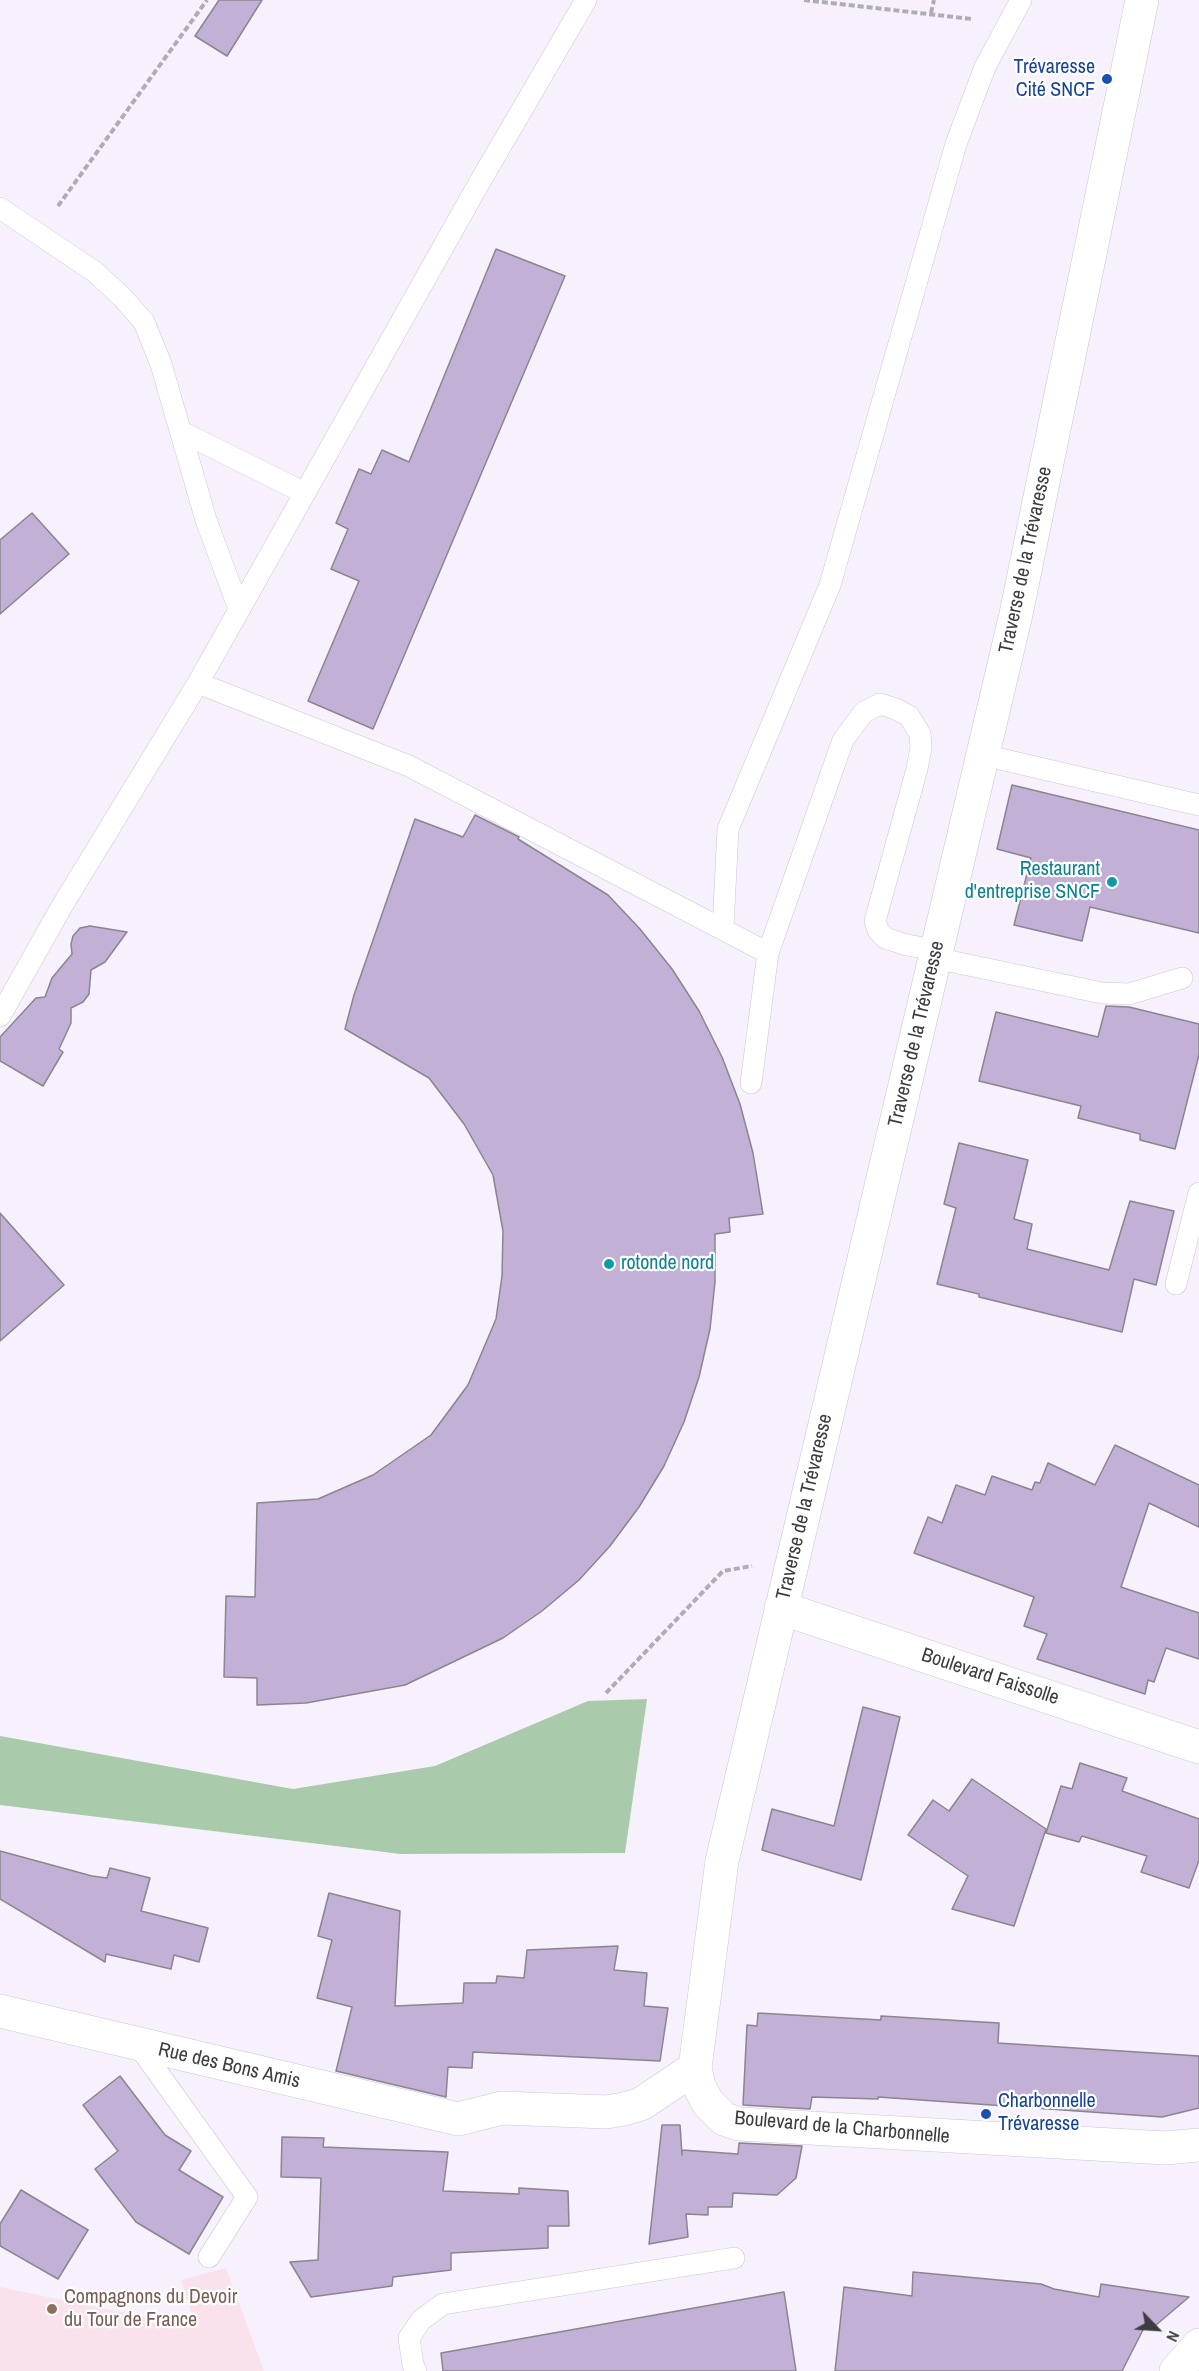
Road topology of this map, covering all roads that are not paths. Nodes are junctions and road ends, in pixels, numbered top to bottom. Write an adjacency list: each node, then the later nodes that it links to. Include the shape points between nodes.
1 (586, 0): 6 (lane)
2 (1021, 0): 11 (lane, via 985,67 956,144 830,585 728,829)
3 (1142, 0): 9 (street, Traverse de la Trévaresse, via 1016,614)
4 (0, 208): 5 (lane, via 95,272 135,309 154,342)
5 (182, 432): 6 (lane); 7 (lane, via 206,520)
6 (305, 493): 7 (lane)
7 (239, 609): 8 (lane)
8 (198, 683): 11 (lane, via 409,766); 15 (lane)
9 (983, 755): 10 (lane); 13 (street, Traverse de la Trévaresse)
10 (1199, 805)
11 (723, 928): 12 (lane)
12 (768, 953): 13 (lane, via 843,740 864,712 880,704 909,716 920,734 921,747 875,921 885,938); 16 (lane)
13 (936, 954): 14 (lane, via 1102,993 1129,994); 19 (street, Traverse de la Trévaresse)
14 (1182, 978)
15 (0, 1016)
16 (751, 1083)
17 (1199, 1193): 18 (lane)
18 (1176, 1284)
19 (782, 1608): 20 (street, Boulevard Faissolle); 23 (street, Traverse de la Trévaresse, via 722,1862)
20 (1199, 1747)
21 (0, 2011): 22 (street, Rue des Bons Amis)
22 (138, 2045): 23 (street, Rue des Bons Amis, via 458,2119 502,2108 606,2112 624,2109 640,2104); 25 (lane, via 247,2197)
23 (695, 2068): 24 (street, Boulevard de la Charbonnelle, via 708,2103 724,2119 739,2124 1155,2148)
24 (1199, 2145)
25 (209, 2257)
26 (734, 2258): 28 (lane, via 443,2304 421,2320 410,2338)
27 (1199, 2345): 29 (street)
28 (416, 2371)
29 (1176, 2371)

